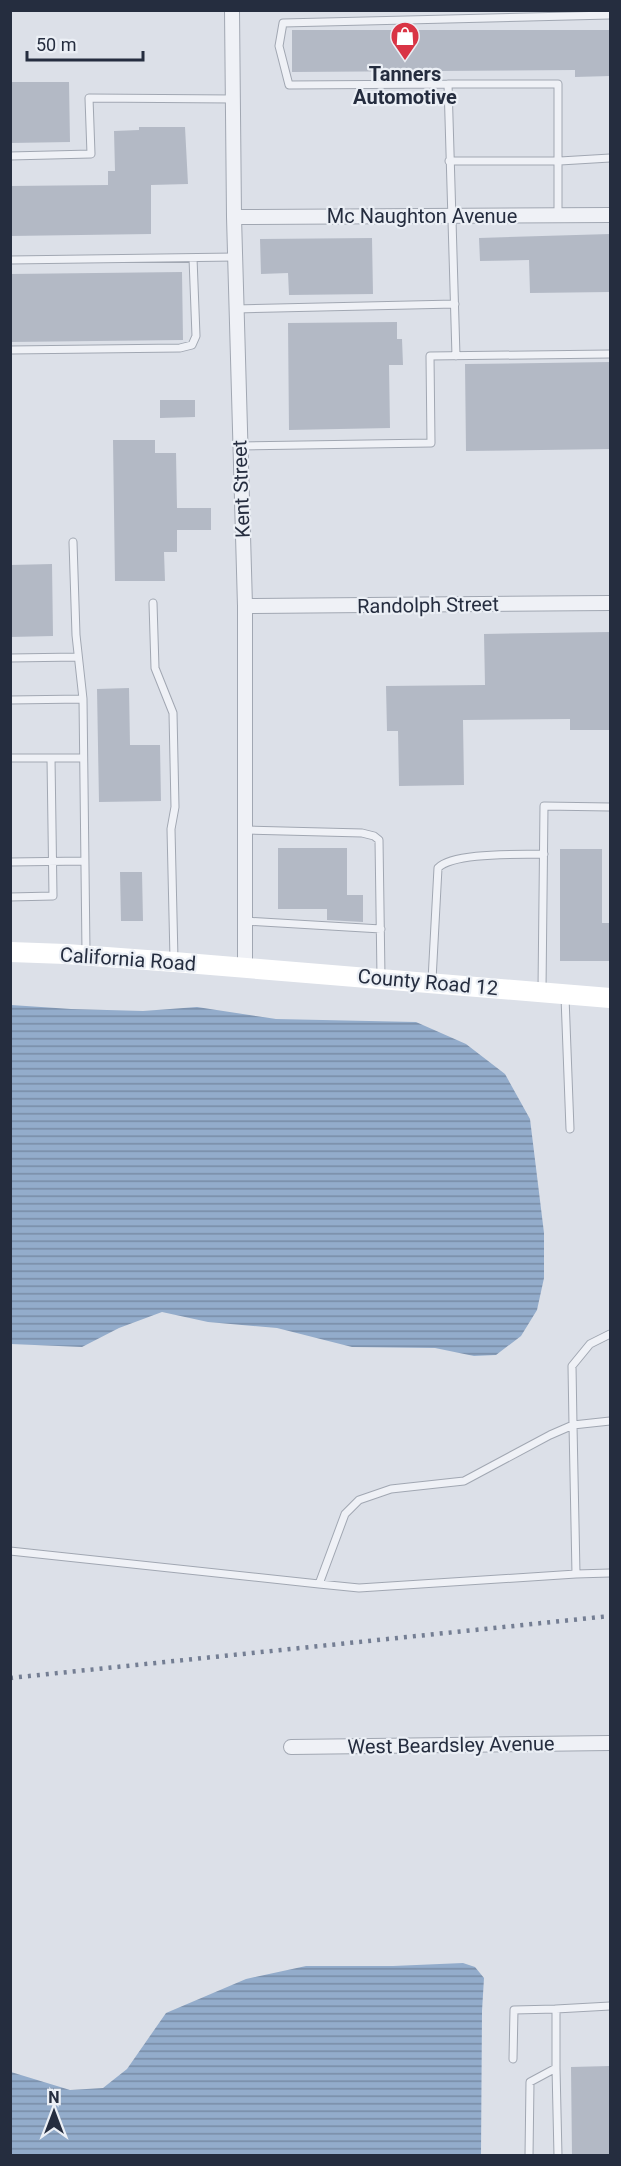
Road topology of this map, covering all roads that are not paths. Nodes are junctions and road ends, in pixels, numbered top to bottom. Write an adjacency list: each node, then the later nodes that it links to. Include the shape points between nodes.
1 (232, 10): 4 (street, Kent Street)
2 (610, 15): 3 (lane, via 283,23 279,46 289,85)
3 (448, 84): 7 (lane); 8 (lane, via 558,84)
4 (232, 99): 5 (lane, via 89,98 91,154); 12 (street, Kent Street)
5 (10, 156)
6 (610, 158): 8 (lane)
7 (449, 161): 8 (lane); 11 (lane)
8 (560, 161): 9 (lane)
9 (558, 215): 10 (street, Mc Naughton Avenue); 11 (street, Mc Naughton Avenue)
10 (610, 215)
11 (452, 216): 12 (street, Mc Naughton Avenue); 16 (lane)
12 (234, 217): 13 (street, Kent Street)
13 (235, 257): 14 (lane); 17 (street, Kent Street)
14 (193, 258): 15 (lane); 18 (lane, via 196,336 192,345)
15 (10, 260)
16 (454, 304): 17 (lane); 20 (lane)
17 (236, 309): 21 (street, Kent Street)
18 (10, 350)
19 (610, 354): 20 (lane)
20 (456, 356): 21 (lane, via 430,356 431,443)
21 (240, 446): 25 (street, Kent Street)
22 (73, 542): 26 (lane)
23 (153, 603): 44 (lane, via 155,668 173,713)
24 (610, 603): 25 (street, Randolph Street)
25 (245, 606): 34 (street, Kent Street)
26 (78, 657): 27 (lane); 28 (lane)
27 (10, 658)
28 (83, 699): 29 (lane); 32 (lane)
29 (10, 700)
30 (10, 758): 31 (lane)
31 (51, 758): 32 (lane); 38 (lane)
32 (83, 758): 36 (lane)
33 (610, 807): 35 (lane, via 544,806)
34 (245, 830): 40 (street, Kent Street); 41 (lane, via 374,836 381,852)
35 (544, 854): 47 (lane, via 474,857 450,861 438,868); 48 (lane)
36 (84, 861): 38 (lane); 43 (lane)
37 (10, 862): 38 (lane)
38 (52, 862): 39 (lane, via 54,896)
39 (10, 897)
40 (245, 921): 41 (lane); 45 (street, Kent Street)
41 (381, 929): 46 (lane)
42 (10, 952): 43 (main road, California Road)
43 (86, 955): 44 (main road, California Road)
44 (174, 962): 45 (main road, California Road)
45 (245, 967): 46 (main road, County Road 12)
46 (381, 979): 47 (main road, County Road 12)
47 (432, 983): 48 (main road, County Road 12)
48 (542, 992): 49 (main road, County Road 12)
49 (564, 994): 50 (main road, County Road 12); 51 (lane)
50 (610, 998)
51 (570, 1129)
52 (610, 1334): 54 (lane, via 590,1344 572,1366)
53 (610, 1421): 54 (lane)
54 (573, 1425): 57 (lane); 58 (lane, via 464,1481 391,1489 359,1500 345,1514)
55 (10, 1551): 58 (lane)
56 (610, 1572): 57 (lane)
57 (576, 1574): 58 (lane, via 359,1588)
58 (319, 1584)
59 (610, 1743): 60 (street, West Beardsley Avenue)
60 (291, 1747)
61 (610, 2006): 62 (lane)
62 (556, 2009): 63 (lane, via 514,2010); 64 (lane)
63 (513, 2059)
64 (556, 2068): 65 (lane, via 530,2082); 66 (lane)
65 (529, 2156)
66 (558, 2156)

